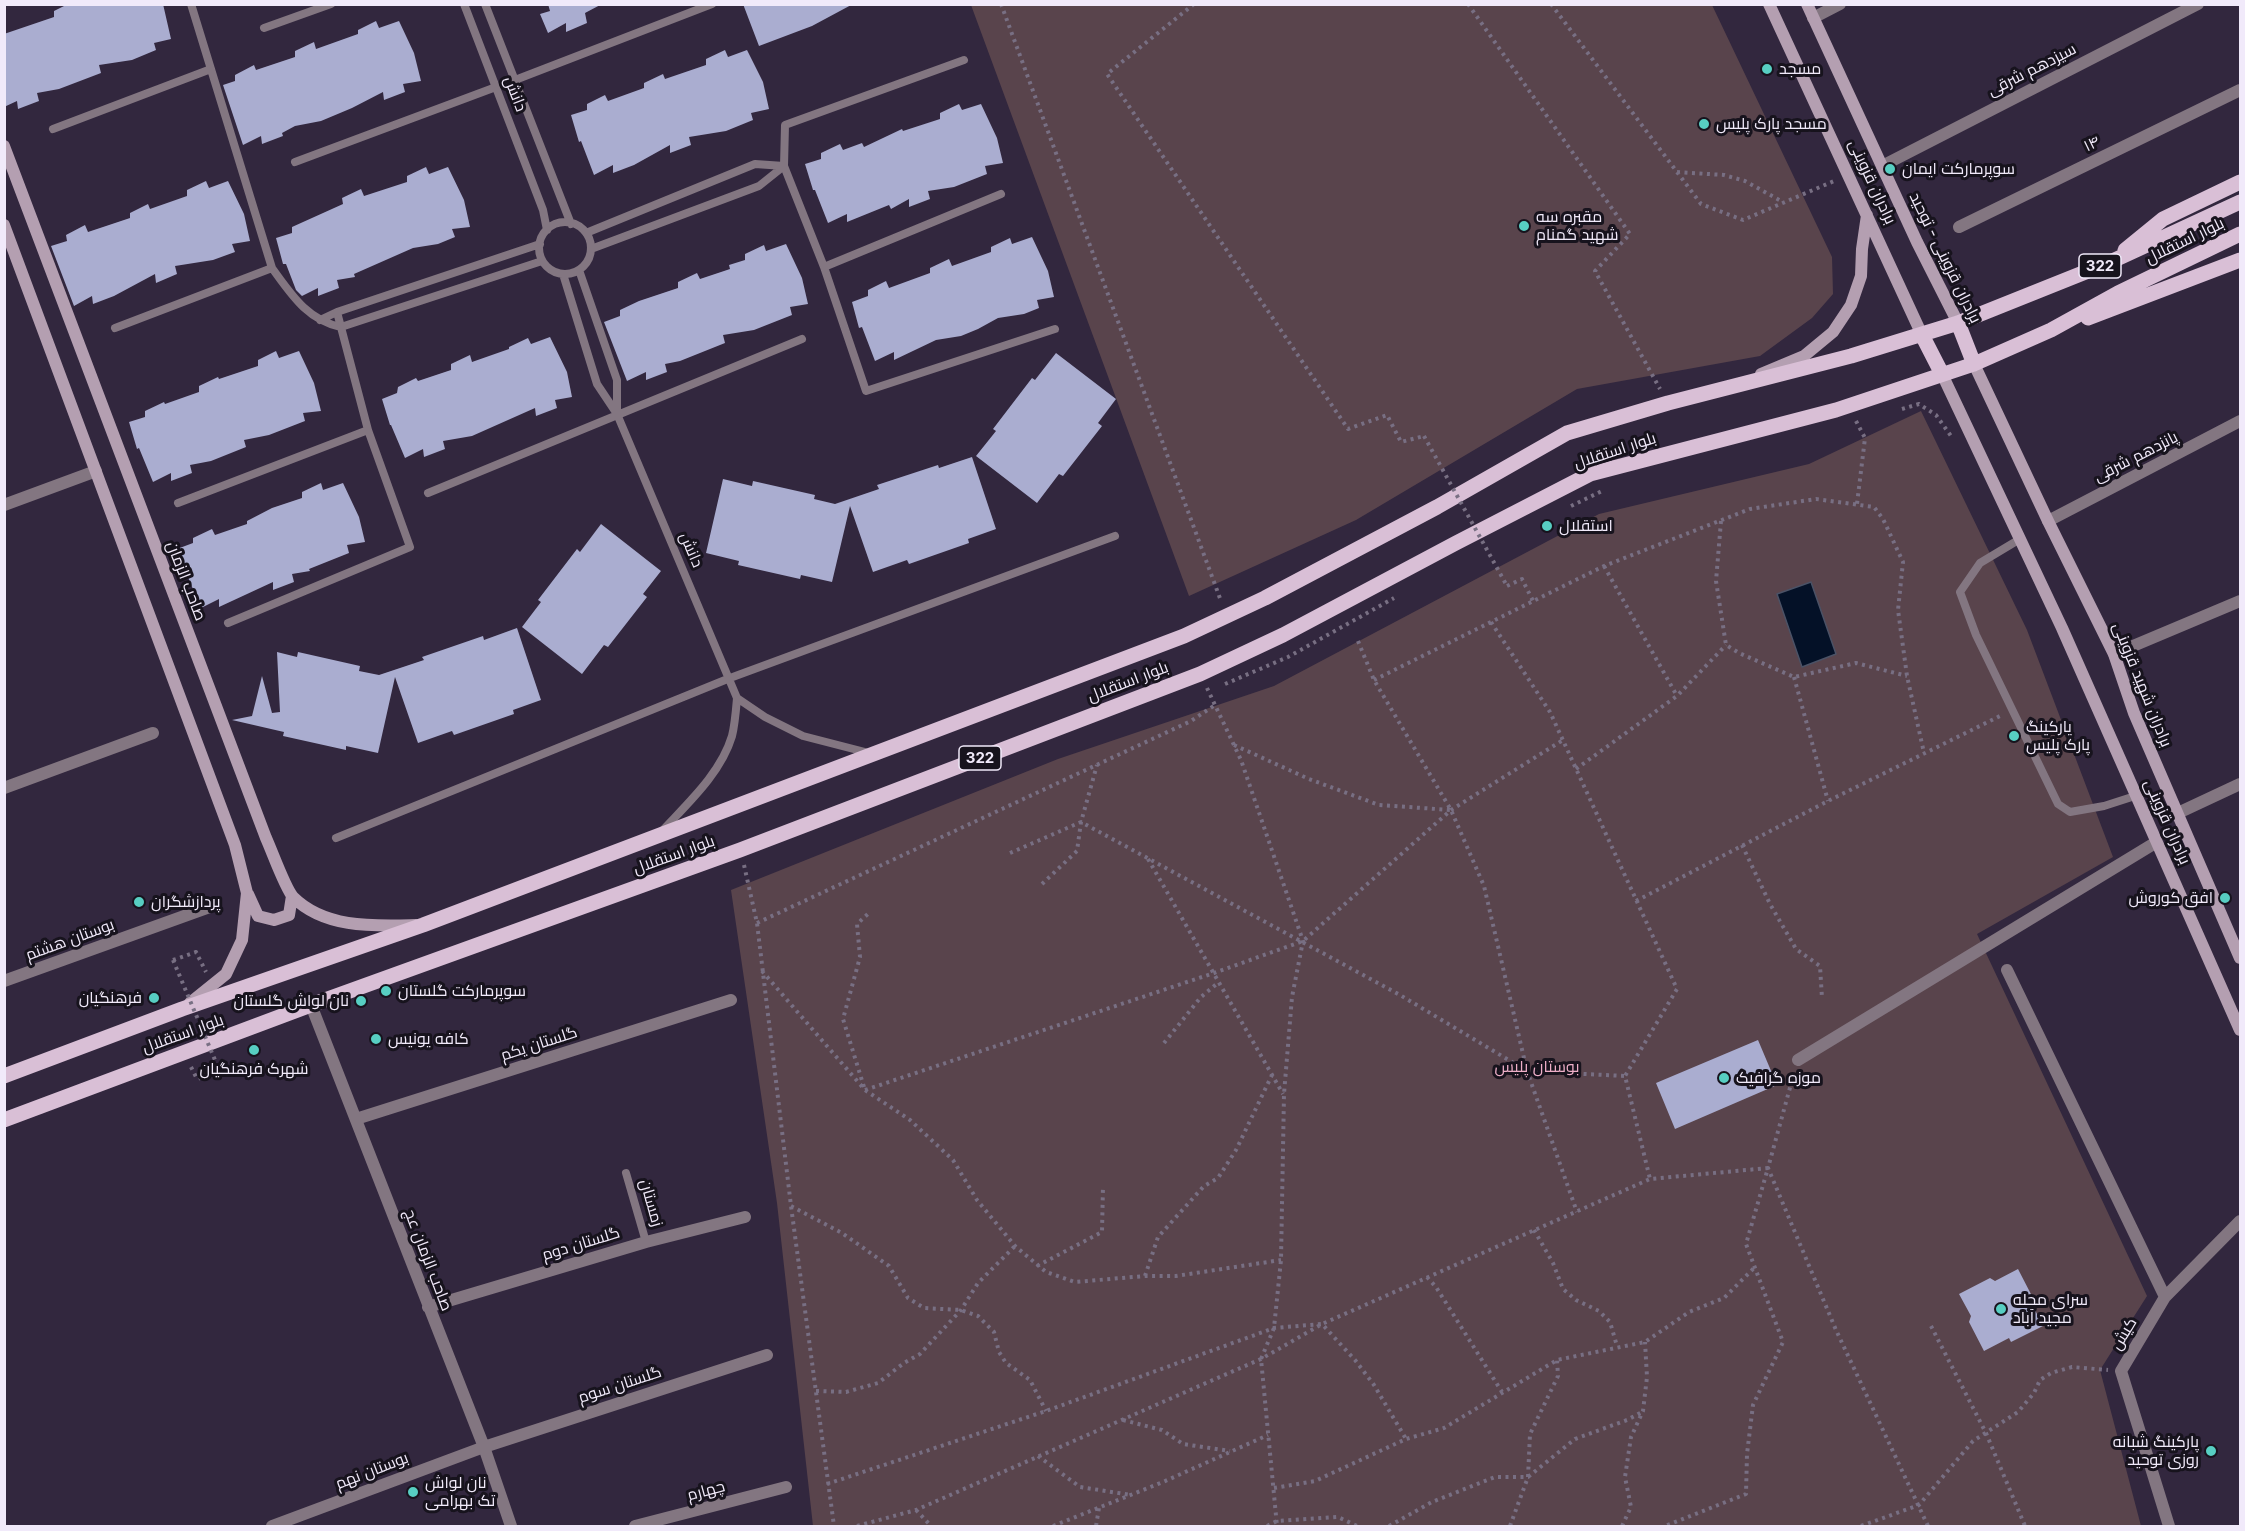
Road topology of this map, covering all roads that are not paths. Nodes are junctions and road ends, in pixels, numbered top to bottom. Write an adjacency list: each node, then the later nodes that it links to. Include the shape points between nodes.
1 (191, 4): 13 (lane)
2 (331, 4): 11 (lane)
3 (464, 4): 15 (lane, دانش)
4 (485, 4): 14 (lane, دانش)
5 (712, 4): 14 (lane)
6 (1769, 4): 25 (main road, برادران قزوینی)
7 (1807, 4): 10 (main road, برادران قزوینی - توحید)
8 (1840, 4): 10 (street)
9 (2198, 4): 21 (street, سیزدهم شرقی)
10 (1813, 18): 21 (main road, برادران قزوینی - توحید)
11 (264, 28)
12 (964, 60): 20 (lane, via 785,125)
13 (211, 69): 17 (lane); 38 (lane)
14 (515, 80): 26 (lane, دانش)
15 (496, 87): 19 (lane); 29 (lane, دانش)
16 (2241, 90): 28 (street, ۱۴)
17 (53, 129)
18 (4, 146): 78 (main road, صاحب الزمان, via 266,838)
19 (295, 162)
20 (784, 166): 30 (lane, via 755,164); 33 (lane, via 759,186); 37 (lane)
21 (1882, 166): 43 (main road, برادران قزوینی - توحید)
22 (2241, 182): 36 (main road, via 2163,219)
23 (1001, 194): 37 (lane)
24 (2241, 202): 36 (main road, بلوار استقلال / 322)
25 (1867, 214): 48 (main road, برادران قزوینی); 52 (main road, via 1861,276 1851,305 1833,332 1804,356)
26 (571, 224): 29 (lane, via 554,225); 30 (lane)
27 (4, 225): 56 (main road)
28 (1959, 227)
29 (547, 230): 32 (lane)
30 (586, 233): 33 (lane)
31 (2241, 234): 47 (main road, بلوار استقلال / 322)
32 (540, 244): 35 (lane); 41 (lane)
33 (591, 249): 39 (lane)
34 (2241, 260): 47 (main road)
35 (542, 261): 40 (lane); 44 (lane)
36 (2108, 263): 43 (main road, بلوار استقلال / 322)
37 (824, 267): 46 (lane, via 866,391)
38 (272, 268): 42 (lane, via 298,304); 45 (lane)
39 (579, 270): 40 (lane); 53 (lane, دانش, via 617,380)
40 (562, 274): 53 (lane, دانش, via 597,384)
41 (337, 312): 42 (lane); 44 (lane)
42 (320, 321): 44 (lane)
43 (1958, 323): 48 (main road, بلوار استقلال / 322); 50 (main road, برادران قزوینی - توحید)
44 (341, 327): 55 (lane)
45 (115, 328)
46 (1055, 329)
47 (2051, 330): 50 (main road, بلوار استقلال / 322)
48 (1922, 335): 51 (main road, برادران قزوینی); 52 (main road, بلوار استقلال / 322)
49 (802, 339): 53 (lane)
50 (1974, 364): 51 (main road, بلوار استقلال / 322); 60 (main road, برادران شهید قزوینی)
51 (1942, 375): 62 (main road); 85 (main road, بلوار استقلال / 322, via 1849,405 1590,474 1283,635 1200,674 740,850)
52 (1715, 393): 69 (main road, بلوار استقلال / 322, via 1567,433 1437,507 1184,636)
53 (617, 414): 57 (lane); 66 (lane, دانش)
54 (2241, 421): 60 (street, پانزدهم شرقی)
55 (368, 430): 58 (lane); 64 (lane, via 410,547)
56 (96, 471): 59 (street); 77 (main road, via 235,845)
57 (428, 493)
58 (177, 503)
59 (4, 505)
60 (2048, 521): 65 (main road, برادران شهید قزوینی)
61 (1115, 536): 66 (lane)
62 (2020, 539): 72 (main road, برادران قزوینی); 72 (lane, via 1980,563 1960,592 1976,635 2058,804 2070,812)
63 (2241, 601): 65 (street)
64 (228, 623)
65 (2114, 654): 73 (main road, برادران شهید قزوینی, via 2134,713)
66 (730, 678): 67 (lane, دانش); 75 (lane)
67 (737, 698): 69 (lane, via 803,736); 74 (lane, via 732,735 721,760)
68 (153, 733): 71 (street)
69 (872, 754): 74 (main road, بلوار استقلال / 322)
70 (2241, 784): 73 (street)
71 (4, 788)
72 (2135, 796): 76 (main road, برادران قزوینی)
73 (2178, 813): 81 (main road, برادران شهید قزوینی)
74 (658, 836): 80 (main road, بلوار استقلال / 322)
75 (336, 838)
76 (2156, 843): 87 (main road, برادران قزوینی); 88 (street)
77 (247, 893): 78 (main road, via 258,916 274,920 289,915); 86 (main road, via 242,940 226,975)
78 (292, 896): 80 (main road, via 319,914 361,926)
79 (215, 905): 83 (street, بوستان هشتم)
80 (423, 925): 86 (main road, بلوار استقلال / 322)
81 (2240, 954)
82 (2007, 970): 96 (street)
83 (4, 981)
84 (731, 1000): 90 (street, گلستان یکم)
85 (311, 1005): 90 (street, صاحب الزمان عج); 91 (main road, بلوار استقلال / 322)
86 (182, 1010): 89 (main road, بلوار استقلال / 322)
87 (2241, 1030)
88 (1798, 1060)
89 (4, 1076)
90 (356, 1119): 97 (street, صاحب الزمان عج)
91 (4, 1120)
92 (626, 1173): 95 (lane, زمستان)
93 (746, 1217): 95 (street, گلستان دوم)
94 (2241, 1221): 96 (street, کیش)
95 (646, 1242): 97 (street, گلستان دوم)
96 (2165, 1297): 104 (street, کیش, via 2121,1371)
97 (428, 1307): 99 (street, صاحب الزمان عج)
98 (767, 1355): 99 (street, گلستان سوم)
99 (484, 1447): 101 (street, بوستان نهم); 102 (street, صاحب الزمان عج)
100 (786, 1487): 103 (street, چهارم)
101 (272, 1527)
102 (511, 1527)
103 (635, 1527)
104 (2169, 1527)

